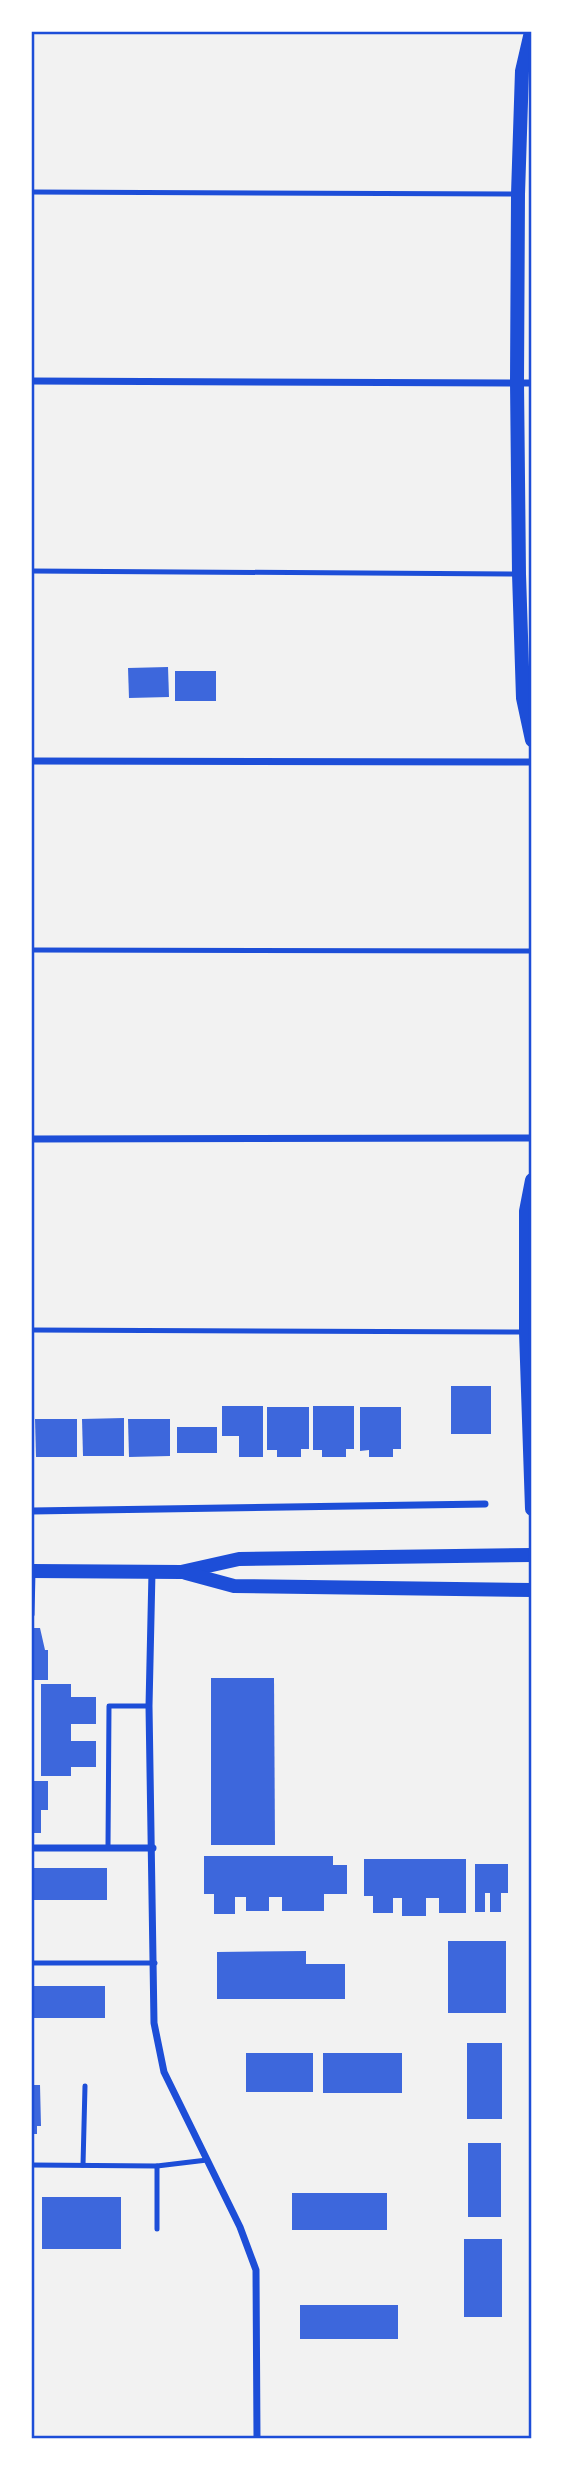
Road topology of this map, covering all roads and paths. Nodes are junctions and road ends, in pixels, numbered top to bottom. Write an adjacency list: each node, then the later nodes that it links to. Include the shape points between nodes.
1 (531, 32): 3 (main road, via 522,71)
2 (32, 192): 3 (lane)
3 (518, 194): 5 (main road)
4 (32, 381): 5 (street)
5 (524, 382): 7 (main road)
6 (32, 571): 7 (lane)
7 (519, 574): 8 (main road, via 523,698)
8 (531, 740)
9 (32, 761): 10 (street)
10 (531, 762)
11 (32, 950): 12 (lane)
12 (531, 951)
13 (531, 1138): 14 (street)
14 (32, 1139)
15 (531, 1180): 17 (main road, via 526,1211)
16 (32, 1330): 17 (lane)
17 (526, 1332): 19 (main road)
18 (485, 1504): 20 (street)
19 (531, 1509)
20 (32, 1511)
21 (531, 1555): 24 (main road, via 239,1559)
22 (32, 1571): 23 (main road); 26 (lane)
23 (152, 1572): 24 (main road); 27 (street)
24 (181, 1572): 25 (main road, via 234,1586)
25 (531, 1590)
26 (32, 1615)
27 (149, 1706): 28 (lane, via 109,1706); 29 (street)
28 (108, 1847): 29 (street); 30 (street)
29 (153, 1847): 32 (street)
30 (32, 1848)
31 (32, 1963): 32 (lane)
32 (155, 1963): 34 (street, via 154,2023 161,2061)
33 (85, 2086): 36 (lane)
34 (207, 2160): 37 (lane); 39 (street, via 256,2270)
35 (32, 2165): 36 (lane)
36 (83, 2165): 37 (lane)
37 (157, 2166): 38 (lane)
38 (157, 2229)
39 (257, 2438)

